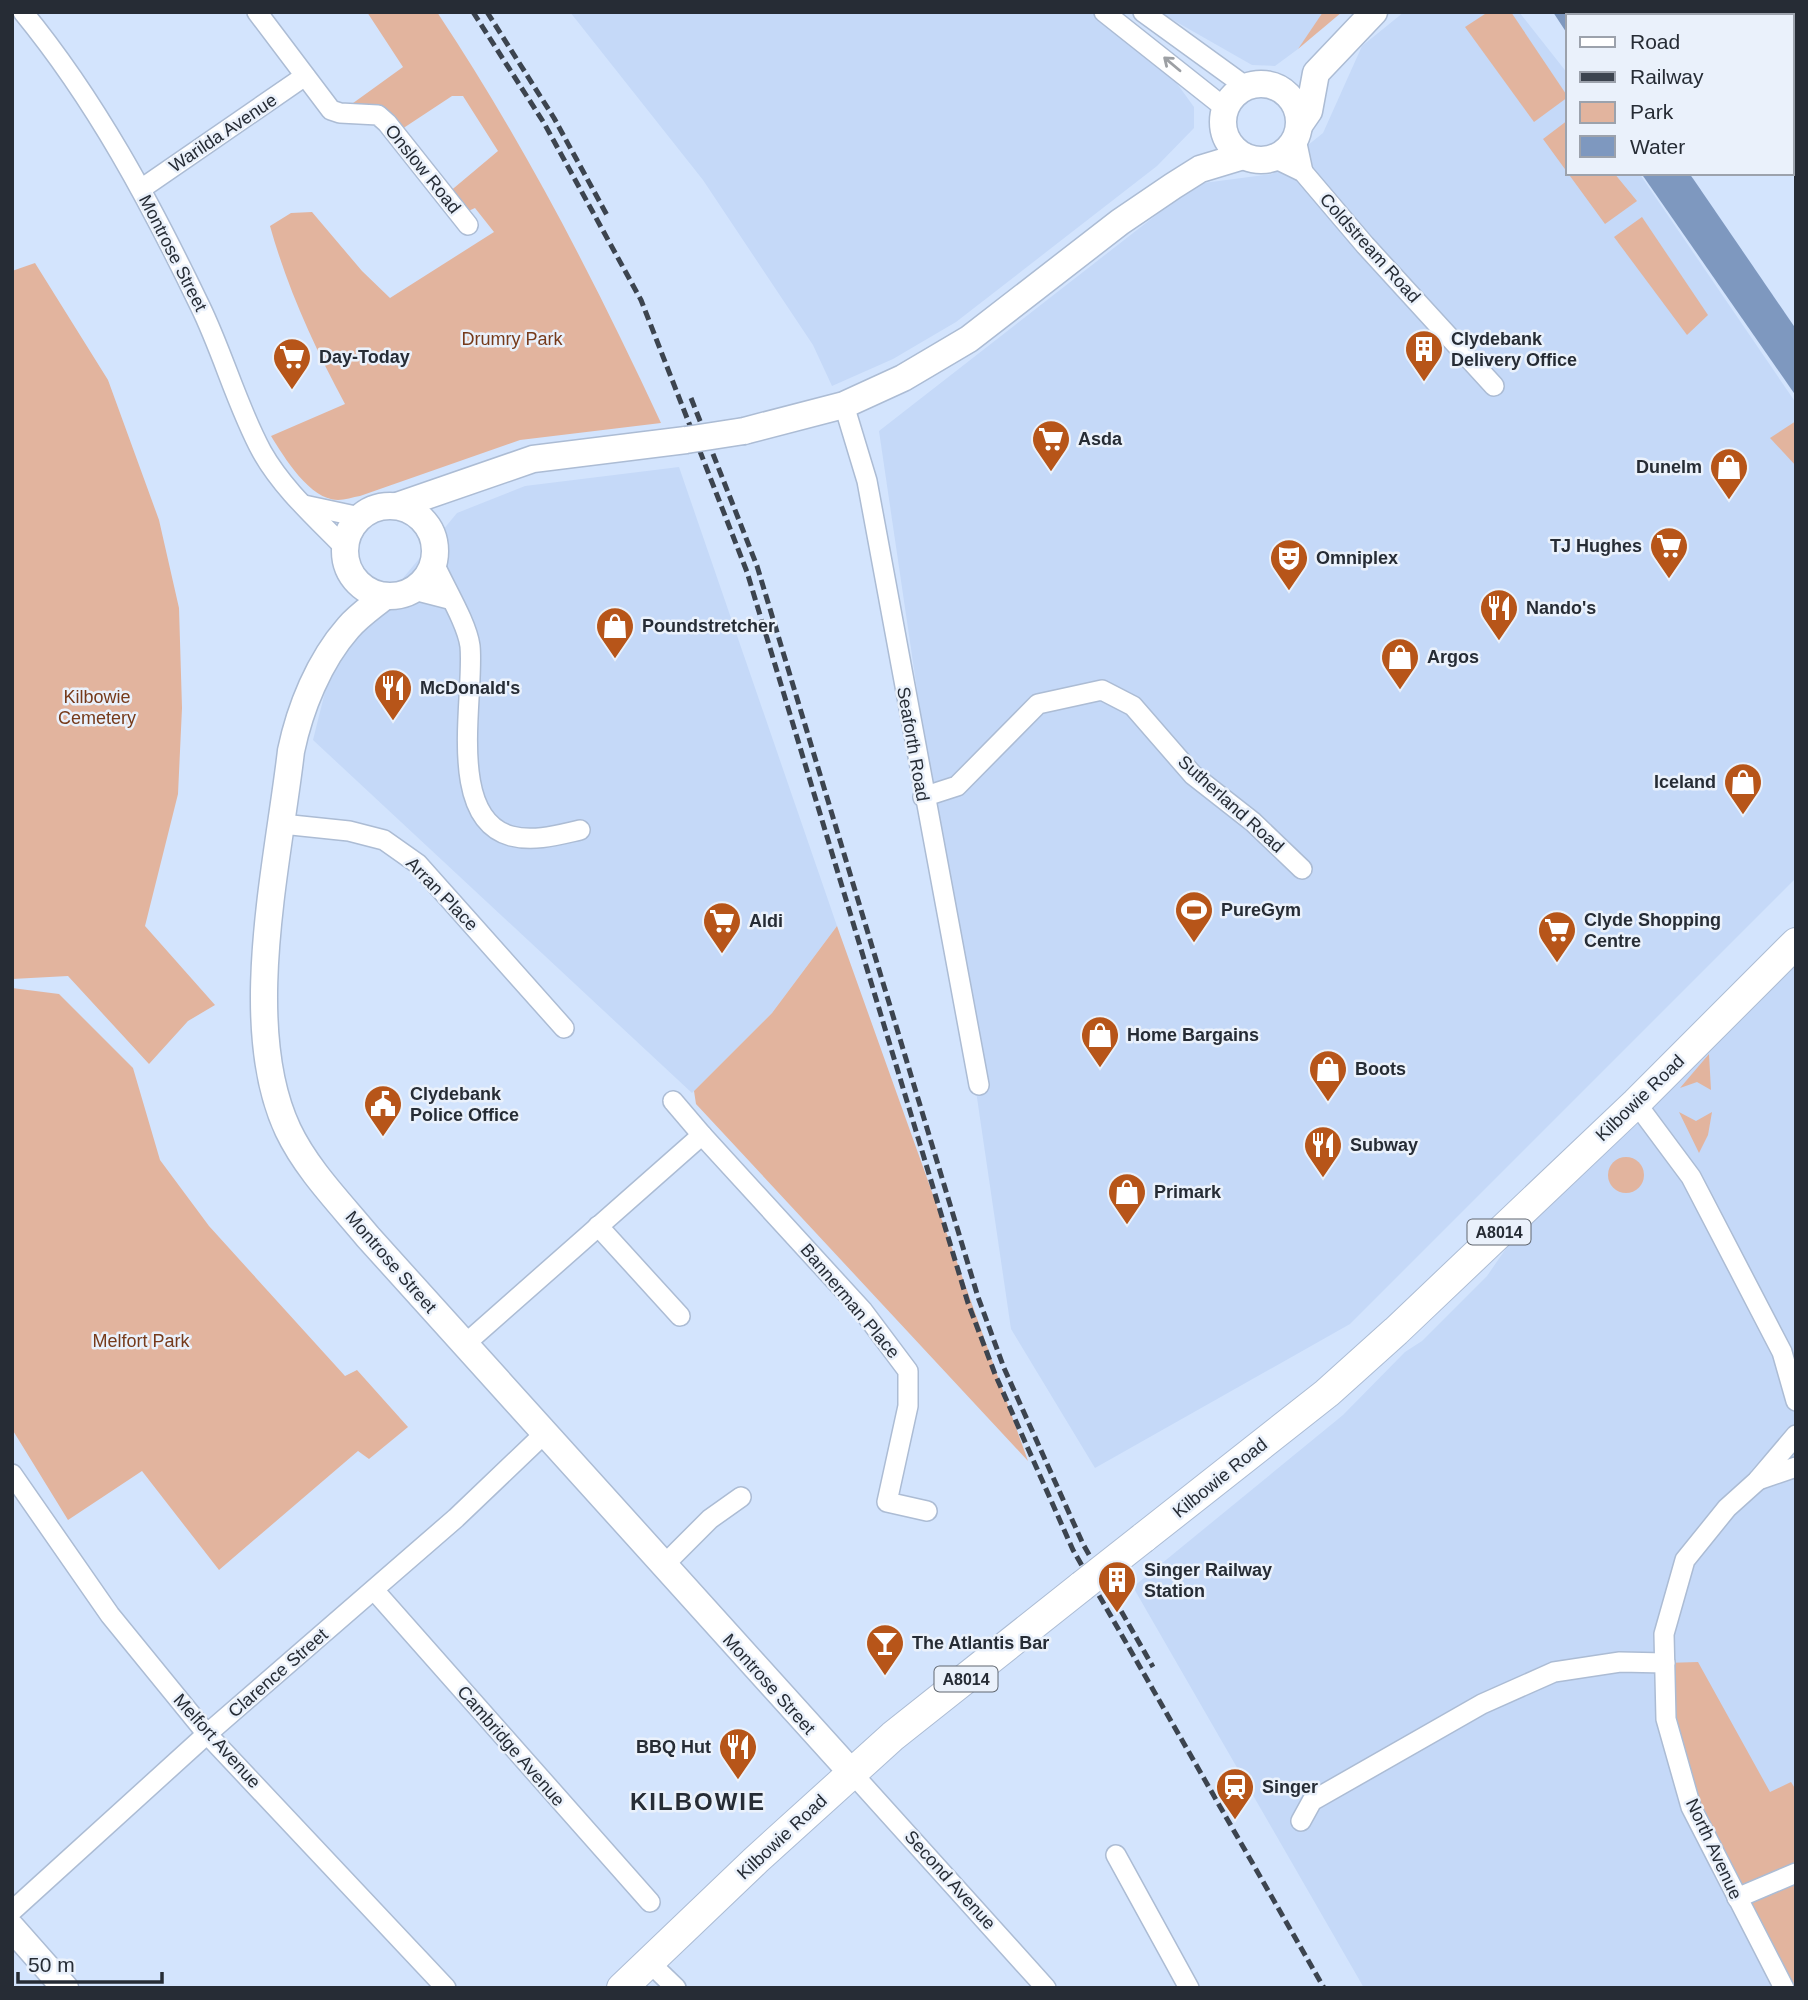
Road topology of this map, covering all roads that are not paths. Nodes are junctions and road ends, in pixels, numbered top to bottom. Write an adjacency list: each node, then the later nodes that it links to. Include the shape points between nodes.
1 (23, 12): 16 (street, Montrose Street, via 73,76)
2 (257, 12): 7 (street, Onslow Road)
3 (1104, 12): 10 (street, one-way to 3)
4 (1143, 12): 8 (street)
5 (1374, 12): 6 (street)
6 (1316, 73): 9 (street); 11 (street, via 1309,111)
7 (305, 76): 16 (street, Warilda Avenue); 17 (street, Onslow Road, via 331,110 378,115 387,123)
8 (1245, 86): 9 (street); 10 (street, via 1230,99)
9 (1281, 88): 11 (street, via 1295,104)
10 (1224, 116): 12 (street, via 1229,142); 14 (street)
11 (1298, 131): 13 (street, via 1283,154); 15 (street, Coldstream Road)
12 (1243, 156): 13 (street); 14 (street)
13 (1274, 158): 15 (street, Coldstream Road)
14 (1200, 169): 19 (street, via 1120,222 969,339 903,378)
15 (1303, 172): 18 (street, Coldstream Road)
16 (141, 189): 21 (street, Montrose Street, via 219,347 263,454)
17 (468, 225)
18 (1494, 386)
19 (844, 405): 20 (street, bridge, via 744,430 533,460); 32 (street, Seaforth Road, via 867,481)
20 (450, 489): 22 (street); 24 (street)
21 (303, 505): 23 (street); 25 (street, Montrose Street)
22 (397, 506): 23 (street, via 371,510); 24 (street, via 424,520)
23 (360, 517): 25 (street, via 349,531)
24 (432, 533): 26 (street)
25 (345, 548): 27 (street)
26 (435, 563): 28 (street, via 424,583); 30 (street)
27 (352, 576): 29 (street, via 372,593); 31 (street, Montrose Street)
28 (414, 590): 29 (street); 30 (street)
29 (385, 596): 31 (street, Montrose Street)
30 (449, 598): 34 (street, via 470,643 466,753 471,791 481,811 496,828 512,836 543,838)
31 (348, 627): 33 (street, Montrose Street, via 299,716)
32 (923, 797): 35 (street, Sutherland Road, via 957,786 1038,704 1102,690 1133,706 1193,775 1253,822); 38 (street, Seaforth Road)
33 (282, 824): 37 (street, Arran Place, via 349,831 384,841 418,864); 44 (street, Montrose Street, via 264,987 264,1046 274,1093 289,1132 317,1174)
34 (580, 830)
35 (1301, 869)
36 (1796, 943): 40 (main road, Kilbowie Road / A8014)
37 (564, 1028)
38 (979, 1085)
39 (673, 1101): 41 (street, Bannerman Place)
40 (1636, 1103): 45 (street, via 1691,1177); 59 (main road, Kilbowie Road / A8014, bridge, via 1326,1392)
41 (702, 1135): 42 (street); 54 (street, Bannerman Place, via 863,1311 908,1371 908,1406 887,1502)
42 (598, 1226): 43 (street); 44 (street)
43 (680, 1316)
44 (464, 1345): 48 (street, Montrose Street)
45 (1782, 1352): 46 (street); 47 (street)
46 (1796, 1368)
47 (1796, 1401)
48 (544, 1434): 55 (street, Montrose Street); 56 (street, Clarence Street)
49 (1796, 1435): 52 (street, North Avenue)
50 (1796, 1467): 52 (street, North Avenue)
51 (12, 1474): 58 (street, Melfort Avenue, via 110,1615)
52 (1757, 1481): 57 (street, North Avenue, via 1727,1508 1685,1560 1664,1634)
53 (740, 1497): 55 (street, via 710,1519)
54 (927, 1511)
55 (663, 1566): 59 (street, Montrose Street)
56 (374, 1590): 58 (street, Clarence Street); 64 (street, Cambridge Avenue)
57 (1665, 1662): 60 (street, via 1620,1662 1554,1672 1482,1704 1312,1801); 63 (street, North Avenue, via 1667,1719 1691,1807)
58 (207, 1734): 65 (street, Clarence Street); 69 (street, Melfort Avenue)
59 (852, 1773): 67 (main road, Kilbowie Road / A8014); 72 (street, Second Avenue)
60 (1301, 1821)
61 (1116, 1855): 73 (street)
62 (1796, 1873): 63 (street)
63 (1737, 1898): 74 (street, North Avenue)
64 (650, 1902)
65 (12, 1912)
66 (12, 1928): 68 (street)
67 (650, 1963): 70 (main road, Kilbowie Road / A8014); 71 (street)
68 (65, 1988)
69 (446, 1988)
70 (622, 1988)
71 (676, 1988)
72 (1046, 1988)
73 (1189, 1988)
74 (1784, 1988)

